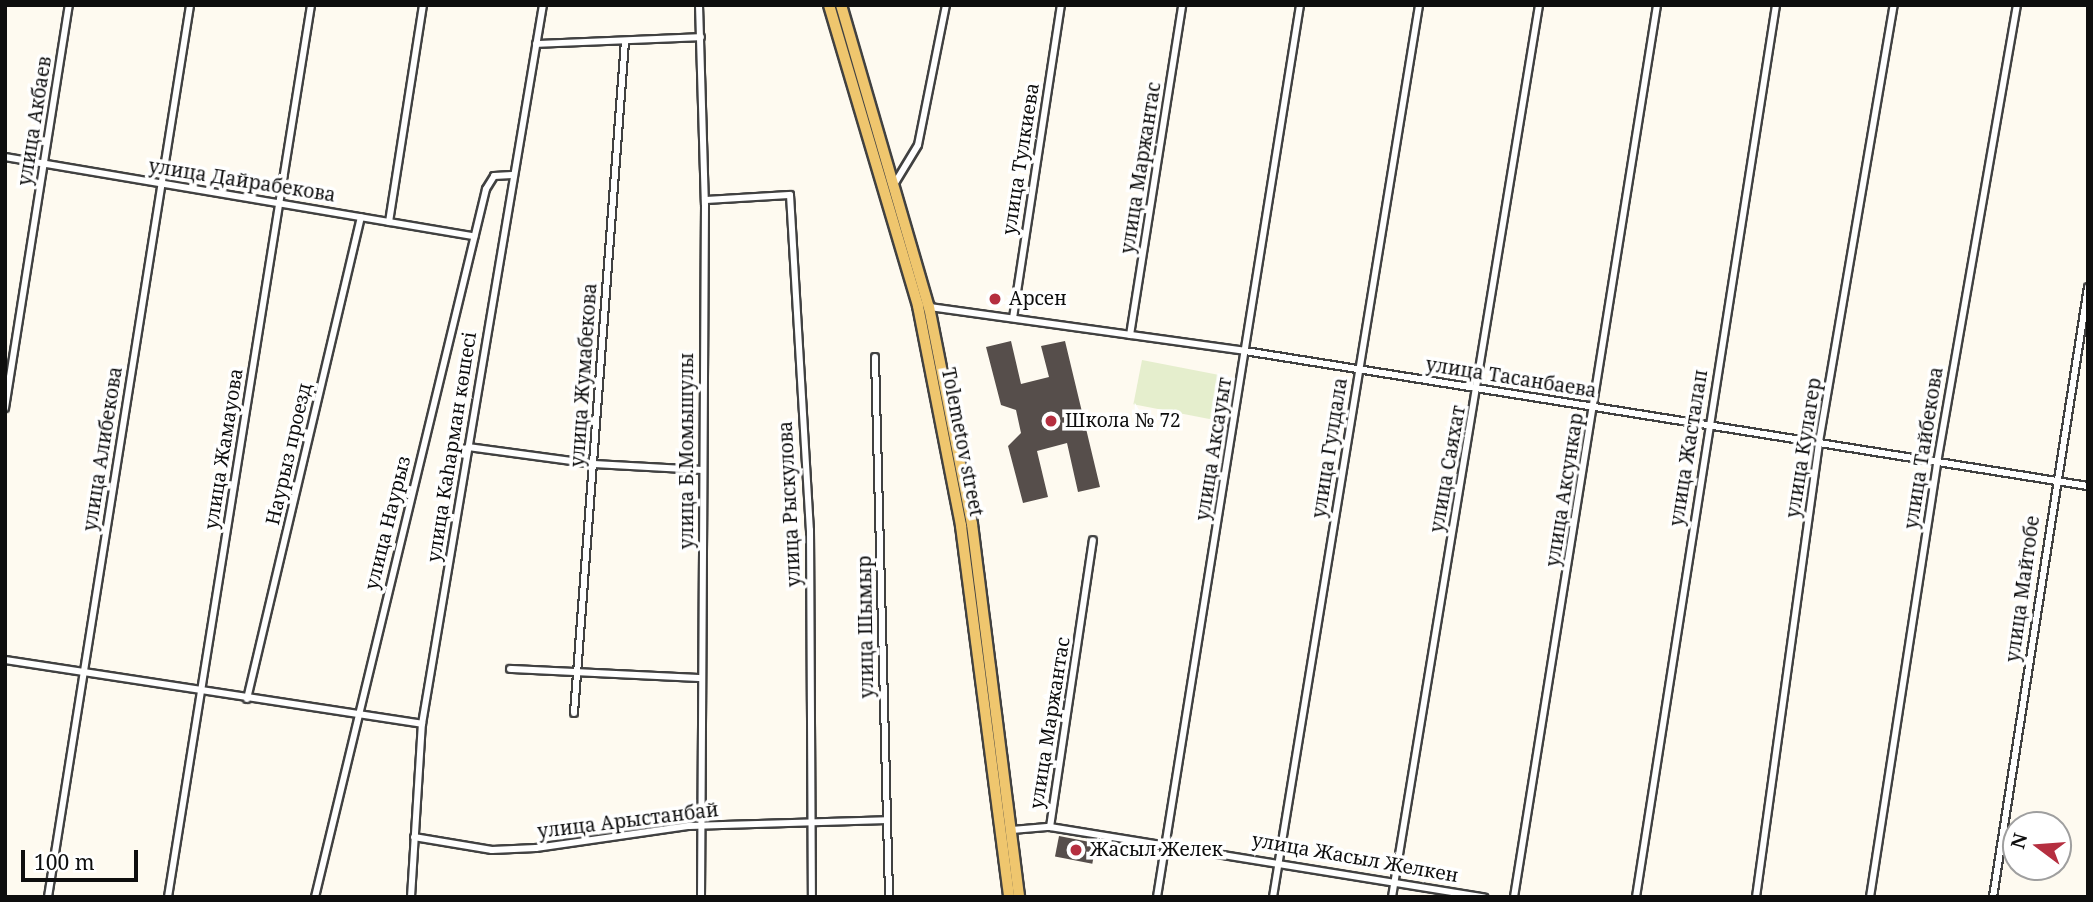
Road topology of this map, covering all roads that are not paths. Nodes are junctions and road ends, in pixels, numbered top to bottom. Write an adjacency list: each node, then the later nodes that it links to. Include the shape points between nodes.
1 (69, 5): 23 (street, улица Акбаев)
2 (190, 5): 26 (street, улица Алибекова)
3 (311, 5): 28 (street, улица Жамауова)
4 (423, 5): 30 (street)
5 (543, 5): 21 (street, улица Каһарман көшесі)
6 (698, 5): 19 (street, улица Б.Момышулы)
7 (829, 5): 77 (main road, Tolemetov street, via 918,306 961,526)
8 (841, 5): 25 (main road, Tolemetov street)
9 (946, 5): 25 (street, via 918,145)
10 (1061, 5): 34 (street, улица Тулкиева)
11 (1182, 5): 35 (street, улица Маржантас)
12 (1300, 5): 36 (street, улица Аксауыт)
13 (1419, 5): 38 (street, улица Гулдала)
14 (1539, 5): 39 (street, улица Саяхат)
15 (1657, 5): 40 (street, улица Аксункар)
16 (1776, 5): 42 (street, улица Жасталап)
17 (1894, 5): 43 (street, улица Кулагер)
18 (2017, 5): 45 (street, улица Тайбекова)
19 (701, 37): 20 (street); 27 (street, улица Б.Момышулы)
20 (625, 41): 21 (street); 46 (street, улица Жумабекова)
21 (536, 44): 24 (street, улица Каһарман көшесі)
22 (5, 157): 23 (street, улица Дайрабекова)
23 (44, 165): 26 (street, улица Дайрабекова); 41 (street, улица Акбаев)
24 (512, 175): 31 (street, улица Наурыз, via 494,176); 44 (street, улица Каһарман көшесі)
25 (895, 183): 33 (main road, Tolemetov street)
26 (161, 184): 28 (street, улица Дайрабекова); 54 (street, улица Алибекова)
27 (705, 200): 47 (street, улица Б.Момышулы); 62 (street, улица Рыскулова, via 790,195 810,530)
28 (279, 204): 29 (street, улица Дайрабекова); 56 (street, улица Жамауова)
29 (362, 217): 30 (street, улица Дайрабекова); 57 (street, Наурыз проезд)
30 (389, 222): 31 (street, улица Дайрабекова)
31 (474, 236): 59 (street, улица Наурыз)
32 (2088, 287): 48 (street, улица Майтобе)
33 (929, 307): 34 (street, улица Тасанбаева); 65 (main road, Tolemetov street, via 979,562)
34 (1013, 318): 35 (street, улица Тасанбаева)
35 (1130, 335): 36 (street, улица Тасанбаева)
36 (1245, 351): 38 (street, улица Тасанбаева); 67 (street, улица Аксауыт)
37 (876, 357): 61 (street, улица Шымыр)
38 (1359, 370): 39 (street, улица Тасанбаева); 68 (street, улица Гулдала)
39 (1477, 389): 40 (street, улица Тасанбаева); 69 (street, улица Саяхат)
40 (1595, 407): 42 (street, улица Тасанбаева); 83 (street, улица Аксункар)
41 (5, 408)
42 (1709, 425): 43 (street, улица Тасанбаева); 84 (street, улица Жасталап)
43 (1819, 442): 45 (street, улица Тасанбаева); 85 (street, улица Кулагер)
44 (468, 447): 46 (street); 60 (street, улица Каһарман көшесі)
45 (1937, 463): 48 (street, улица Тасанбаева); 86 (street, улица Тайбекова)
46 (594, 464): 47 (street); 53 (street, улица Жумабекова)
47 (703, 470): 55 (street, улица Б.Момышулы)
48 (2054, 479): 49 (street, улица Тасанбаева); 87 (street, улица Майтобе)
49 (2088, 486)
50 (1093, 540): 64 (street, улица Маржантас)
51 (5, 660): 54 (street)
52 (510, 669): 53 (street)
53 (578, 672): 55 (street); 58 (street, улица Жумабекова)
54 (83, 673): 56 (street); 70 (street, улица Алибекова)
55 (701, 678): 63 (street, улица Б.Момышулы)
56 (201, 693): 57 (street); 71 (street, улица Жамауова)
57 (247, 699): 59 (street)
58 (574, 713)
59 (358, 715): 60 (street); 72 (street, улица Наурыз)
60 (422, 724): 66 (street, улица Каһарман көшесі)
61 (887, 820): 62 (street, улица Арыстанбай); 76 (street, улица Шымыр)
62 (812, 822): 63 (street, улица Арыстанбай); 75 (street, улица Рыскулова)
63 (700, 827): 66 (street, улица Арыстанбай, via 503,849); 74 (street, улица Б.Момышулы)
64 (1050, 827): 65 (street, улица Жасыл Желкен); 67 (street, улица Жасыл Желкен)
65 (1012, 831): 78 (main road, Tolemetov street)
66 (414, 837): 73 (street, улица Каһарман көшесі)
67 (1166, 844): 68 (street, улица Жасыл Желкен); 79 (street, улица Аксауыт)
68 (1278, 859): 69 (street, улица Жасыл Желкен); 80 (street, улица Гулдала)
69 (1394, 881): 81 (street, улица Саяхат); 82 (street, улица Жасыл Желкен)
70 (48, 897)
71 (168, 897)
72 (315, 897)
73 (411, 897)
74 (701, 897)
75 (812, 897)
76 (889, 897)
77 (1009, 897)
78 (1019, 897)
79 (1157, 897)
80 (1273, 897)
81 (1392, 897)
82 (1484, 897)
83 (1514, 897)
84 (1636, 897)
85 (1756, 897)
86 (1870, 897)
87 (1993, 897)

